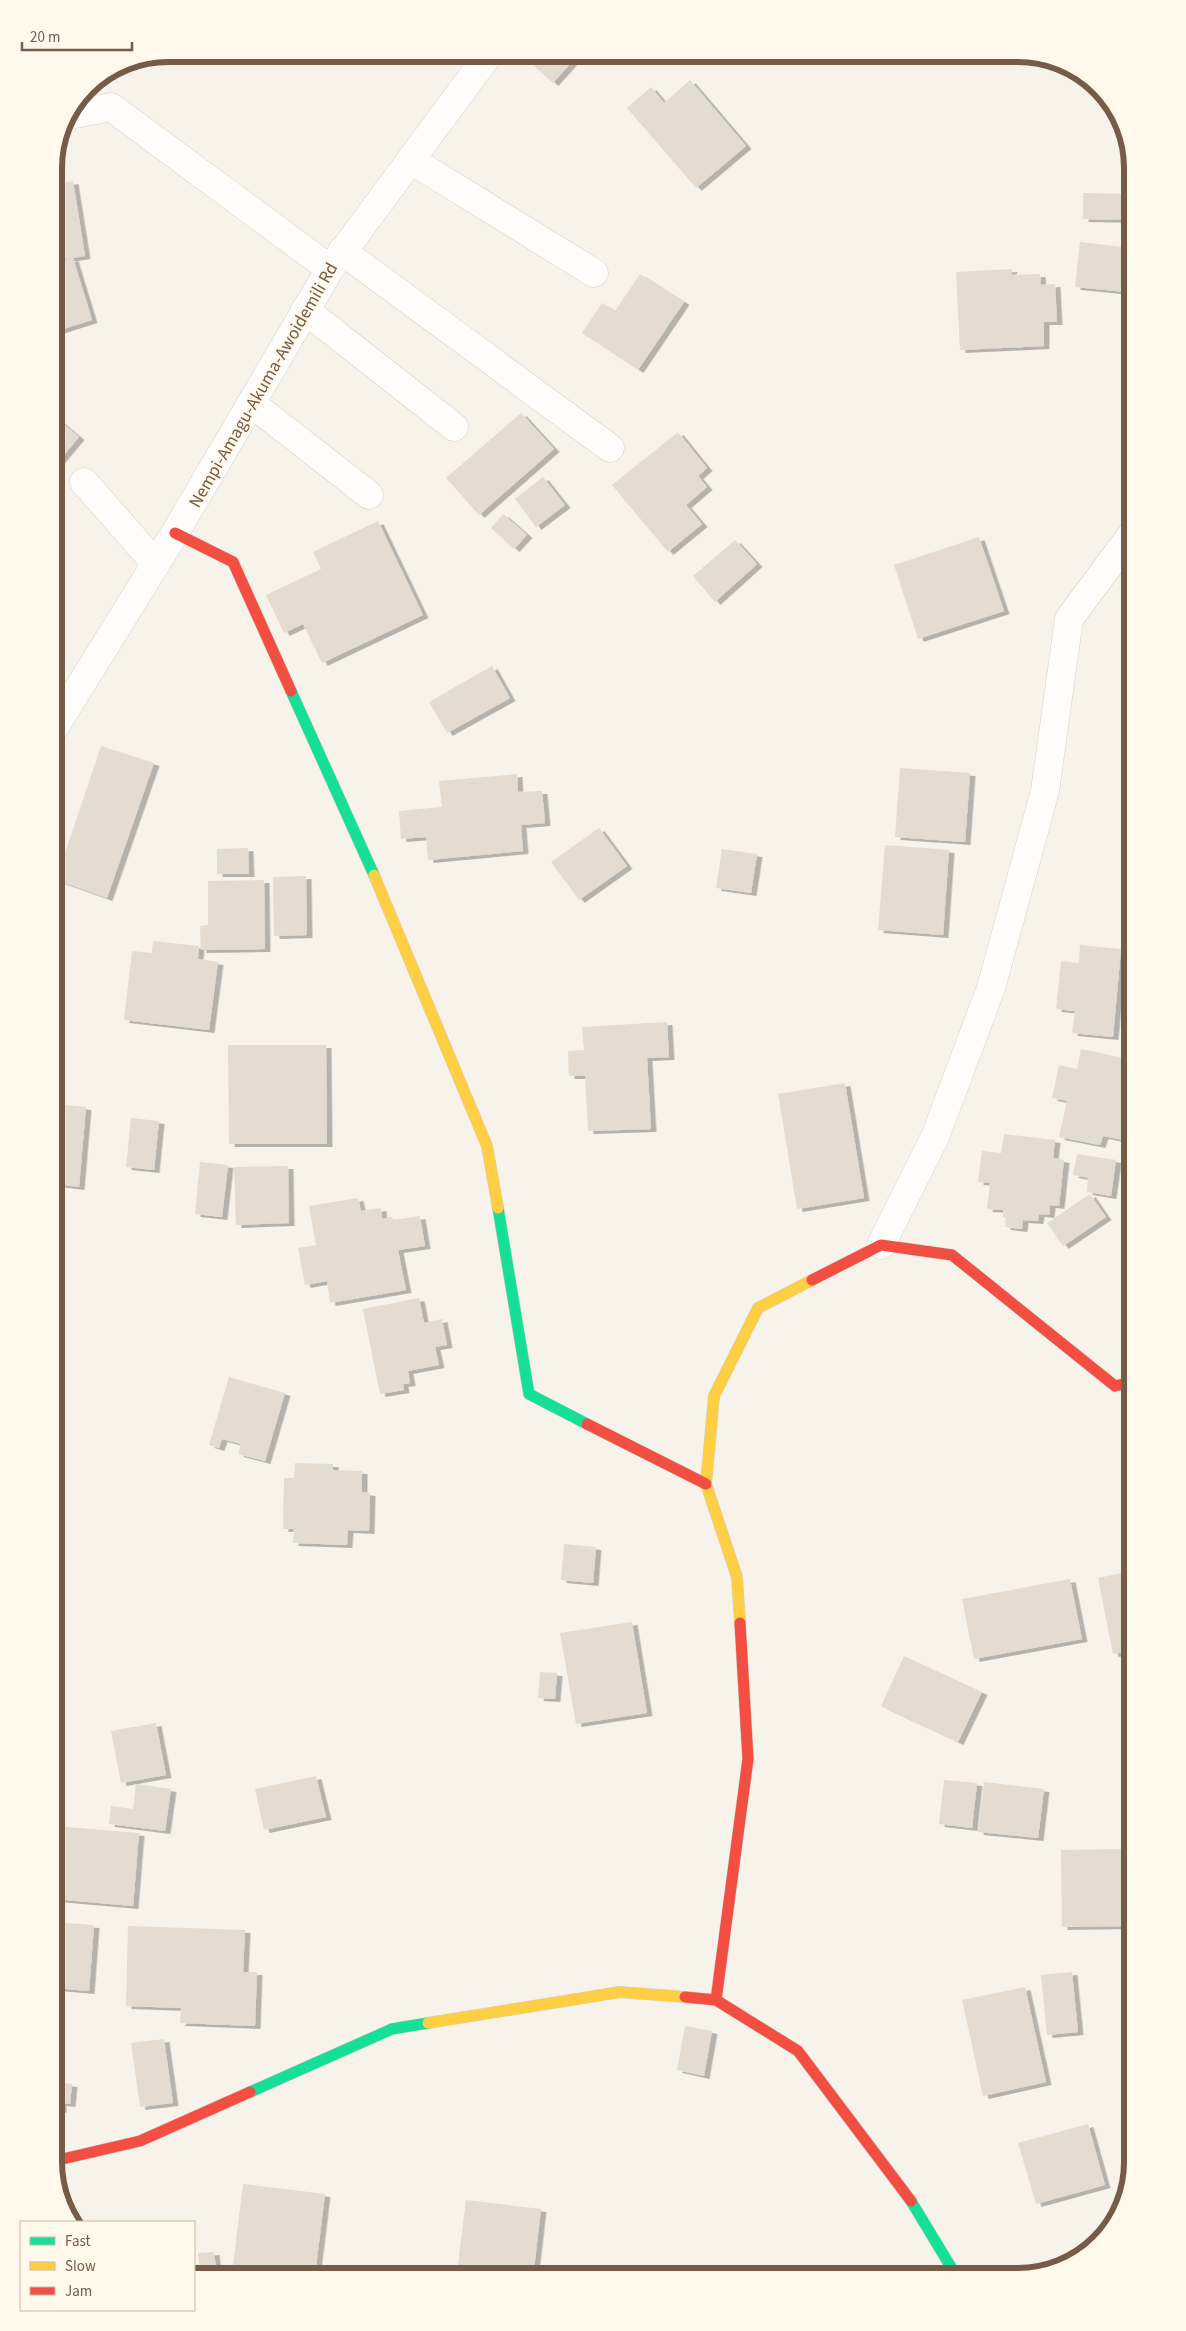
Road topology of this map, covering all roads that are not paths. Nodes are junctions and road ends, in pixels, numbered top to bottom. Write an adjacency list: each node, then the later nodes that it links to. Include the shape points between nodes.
1 (483, 62): 3 (street, Nempi-Amagu-Akuma-Awoidemili Rd)
2 (78, 113): 4 (street, via 111,107)
3 (410, 160): 4 (street, Nempi-Amagu-Akuma-Awoidemili Rd); 5 (street)
4 (336, 260): 6 (street, Nempi-Amagu-Akuma-Awoidemili Rd); 9 (street)
5 (594, 274)
6 (305, 310): 7 (street, Nempi-Amagu-Akuma-Awoidemili Rd); 8 (street)
7 (251, 403): 11 (street); 12 (street, Nempi-Amagu-Akuma-Awoidemili Rd)
8 (454, 427)
9 (610, 448)
10 (84, 482): 14 (street)
11 (369, 495)
12 (175, 533): 14 (street, Nempi-Amagu-Akuma-Awoidemili Rd); 18 (street, via 233,562 377,882 487,1146 529,1394)
13 (1124, 550): 16 (street, via 1069,619 1045,791 991,988 935,1137)
14 (156, 564): 15 (street, Nempi-Amagu-Akuma-Awoidemili Rd)
15 (63, 714)
16 (881, 1245): 17 (street, via 952,1255 1115,1386); 18 (street, via 758,1308 714,1396)
17 (1124, 1384)
18 (706, 1484): 19 (street, via 737,1577 748,1759)
19 (716, 2000): 20 (street, via 620,1992 392,2029 140,2141); 21 (street, via 798,2051 905,2192)
20 (63, 2159)
21 (951, 2268)

